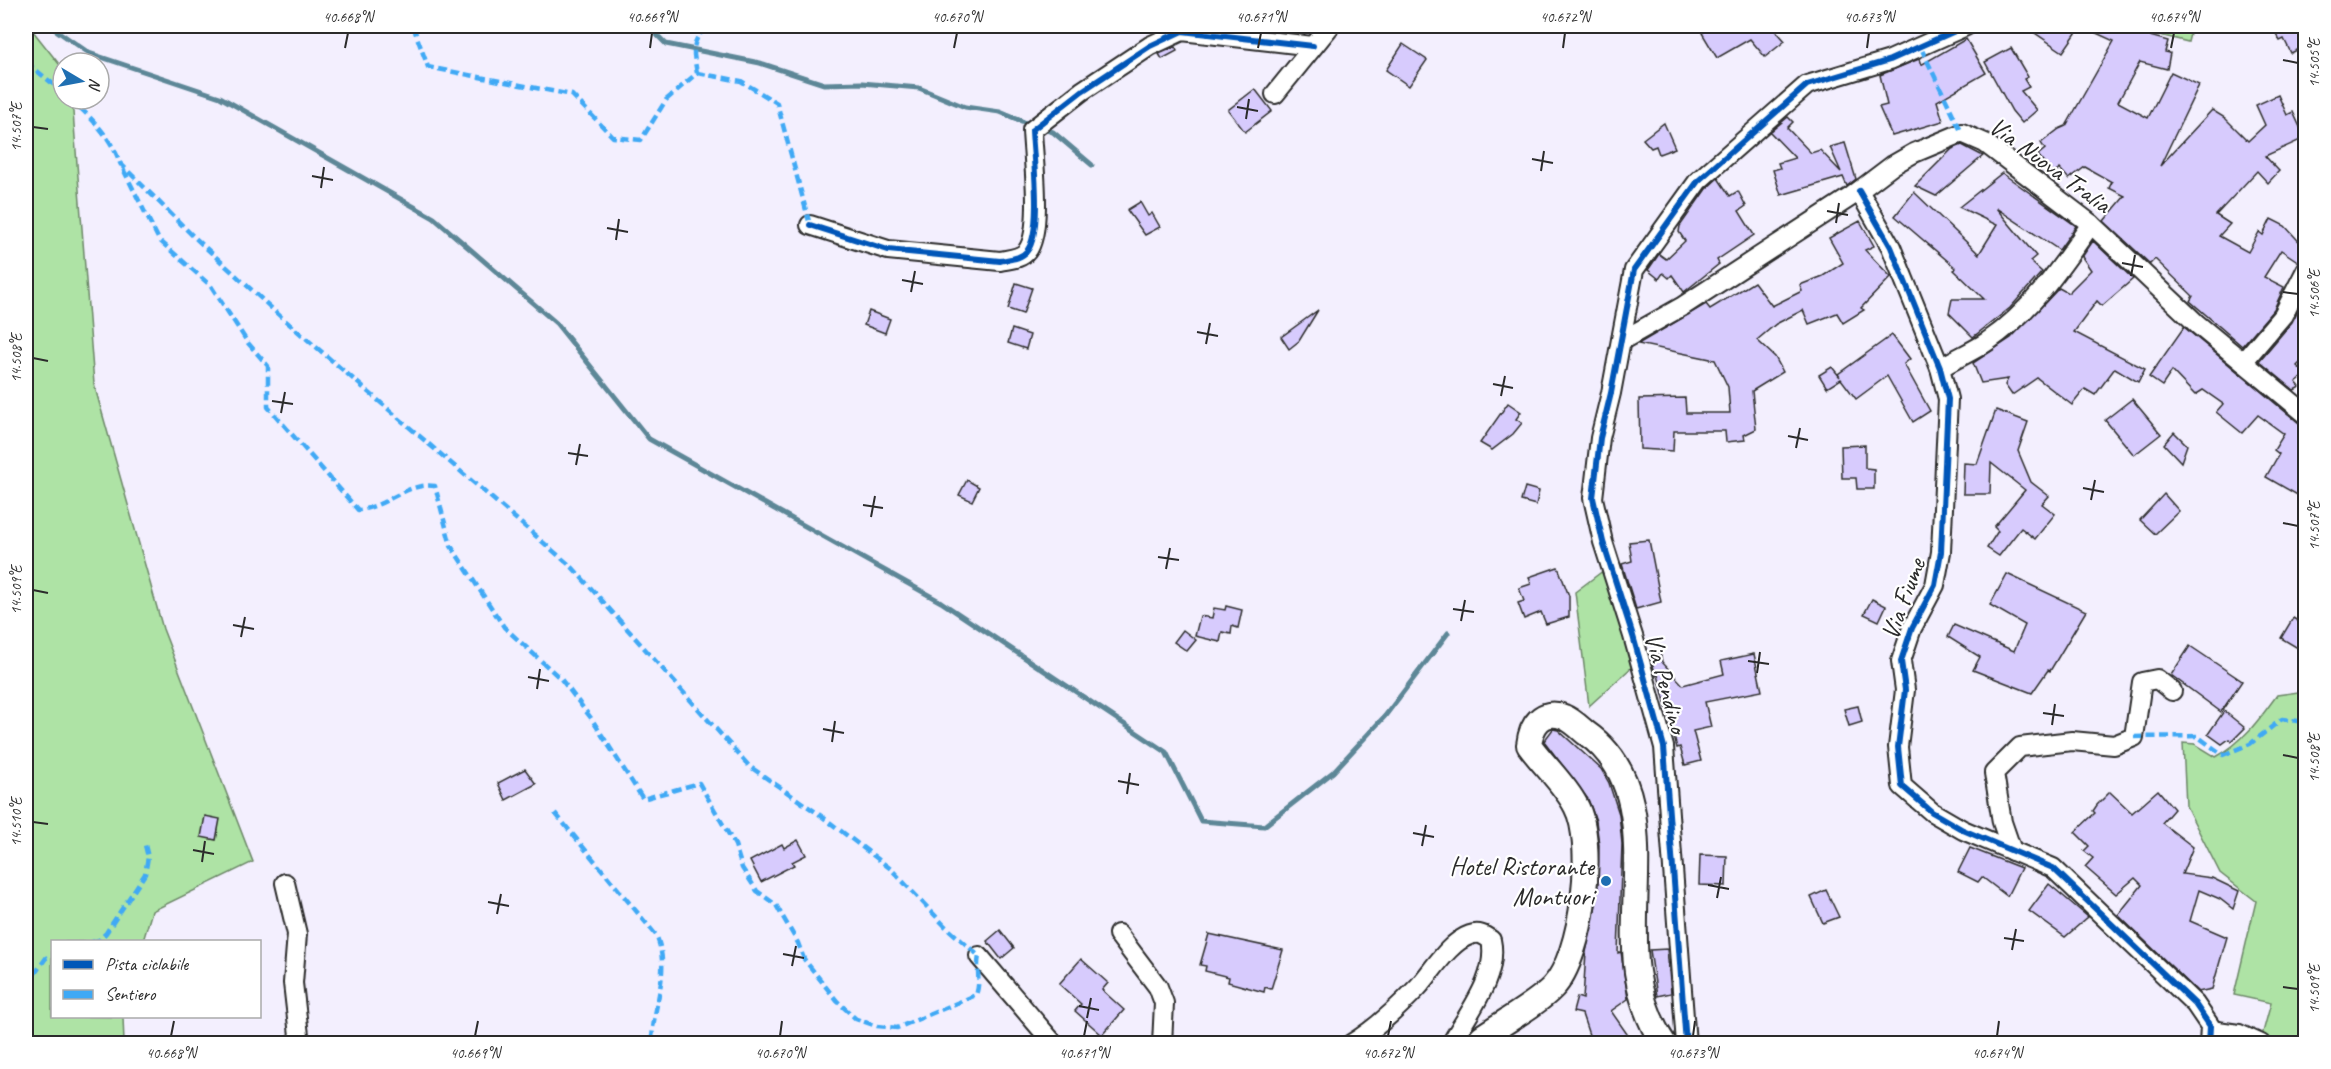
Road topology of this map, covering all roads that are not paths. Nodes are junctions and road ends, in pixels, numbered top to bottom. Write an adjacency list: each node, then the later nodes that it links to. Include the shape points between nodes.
1 (1330, 26): 3 (street)
2 (1966, 26): 9 (street, Via Pendino, via 1890,60 1807,85 1731,149 1698,181 1634,270)
3 (1313, 46): 4 (street); 7 (street, via 1182,30 1150,46 1082,91 1032,130 1035,230 1027,252 1017,258 1000,261 888,250)
4 (1275, 94)
5 (1859, 191): 6 (street, Via Nuova Tralia, via 1914,153 1962,133 1985,143); 9 (street, Via Nuova Tralia, via 1683,306); 11 (street, Via Fiume, via 1891,247)
6 (2091, 224): 10 (street, Via Nuova Tralia); 11 (street, via 2038,294 2008,326)
7 (810, 225)
8 (2306, 270): 10 (street, via 2283,315)
9 (1621, 341): 26 (street, Via Pendino, via 1600,438 1593,498 1664,747)
10 (2243, 362): 12 (street, Via Nuova Tralia)
11 (1940, 368): 14 (street, Via Fiume, via 1948,399 1941,552 1935,585 1912,628 1901,661 1905,690 1898,747 1902,786 1942,818)
12 (2306, 414)
13 (2172, 692): 14 (street, via 2157,679 2142,682 2134,737 2114,745 2072,741 2020,747 2000,766 1994,773 2002,822)
14 (2012, 851): 18 (street, Via Fiume, via 2053,868 2195,1004)
15 (285, 884): 19 (street, via 297,934 293,982)
16 (1118, 934): 21 (street, via 1158,987 1164,1003)
17 (979, 956): 20 (street)
18 (2210, 1033): 27 (street, via 2239,1034)
19 (300, 1044)
20 (1054, 1044)
21 (1162, 1044)
22 (1350, 1044): 23 (street, via 1370,1032 1417,988 1454,946 1469,935 1481,933 1491,940 1494,954 1490,973)
23 (1451, 1044)
24 (1478, 1044): 25 (main road, via 1482,1037 1553,987 1564,970 1579,920 1586,861 1585,833 1578,808 1529,745 1530,729 1547,716 1564,717 1600,742 1622,773 1634,805 1637,971 1649,1021)
25 (1664, 1044)
26 (1686, 1044)
27 (2261, 1044)

